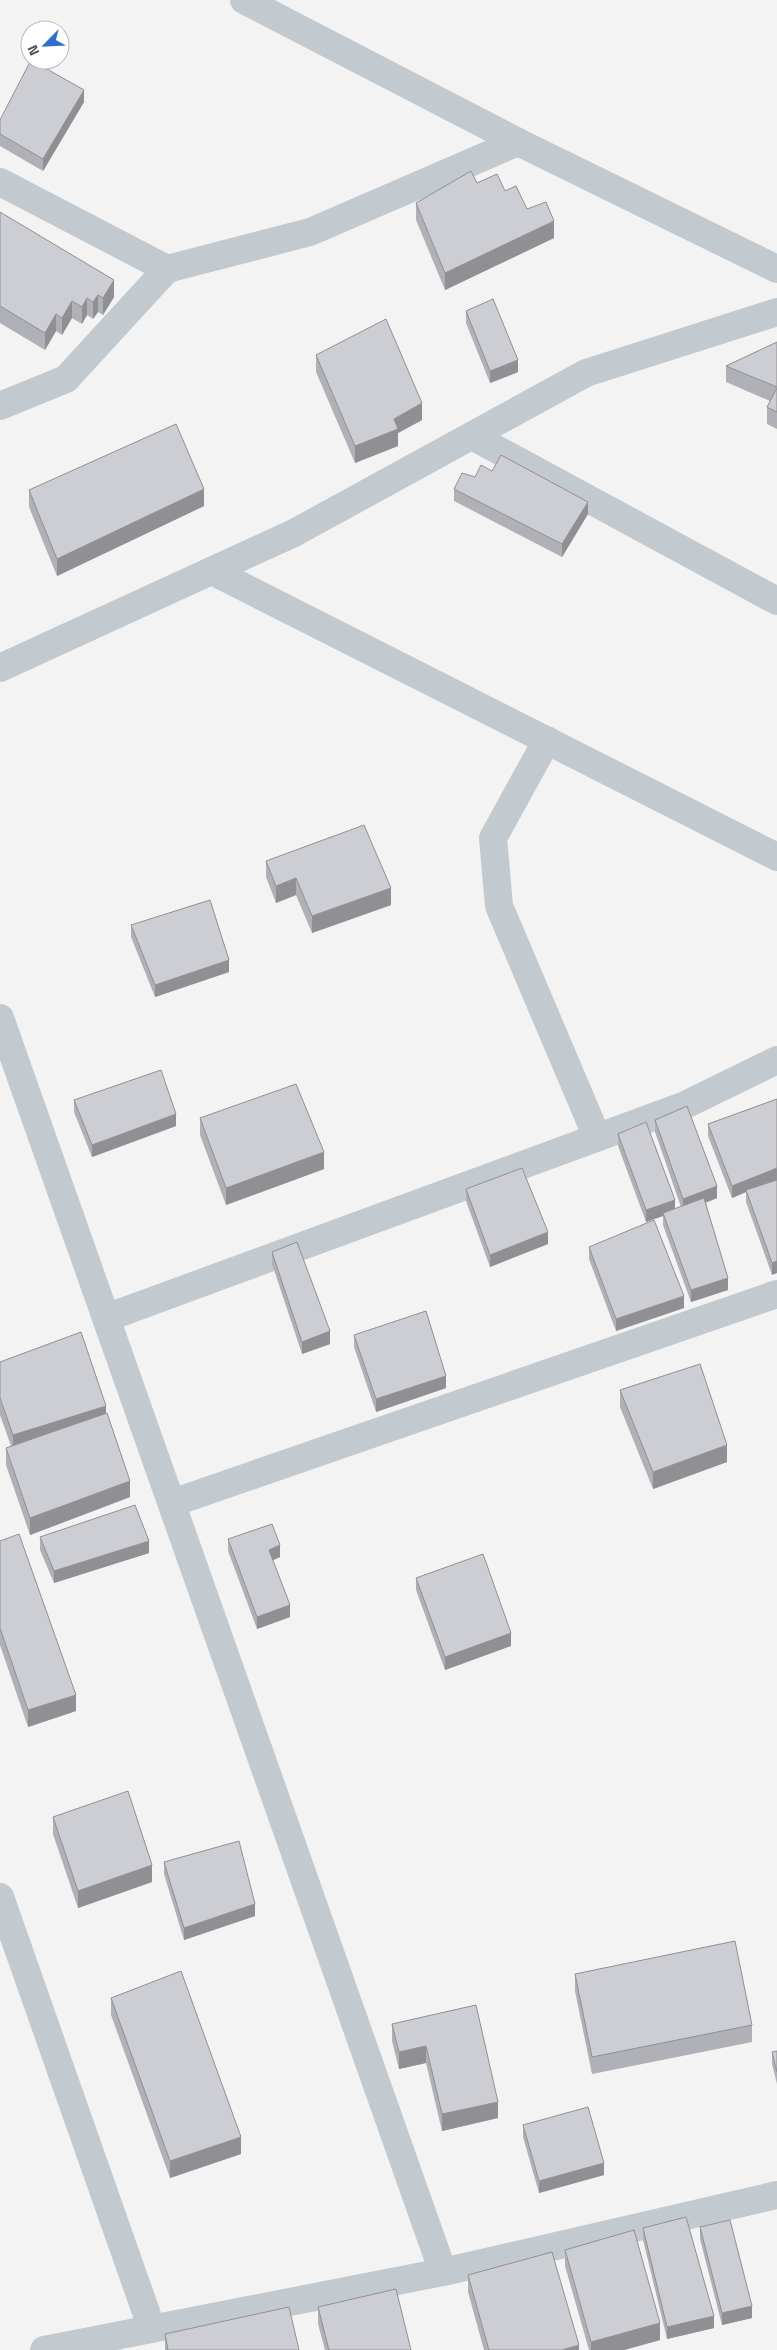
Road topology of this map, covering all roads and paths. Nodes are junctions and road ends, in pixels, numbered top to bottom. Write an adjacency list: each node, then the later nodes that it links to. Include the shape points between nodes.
1 (244, 0): 2 (street)
2 (518, 142): 4 (street, via 310,232); 5 (street)
3 (0, 182): 4 (street)
4 (167, 269): 7 (street, via 66,378)
5 (777, 269)
6 (777, 312): 8 (street, via 586,373)
7 (0, 406)
8 (472, 436): 9 (street, via 294,533); 10 (street)
9 (212, 571): 11 (street); 12 (street)
10 (777, 601)
11 (0, 668)
12 (547, 740): 13 (street); 16 (street, via 493,838 499,906)
13 (777, 857)
14 (0, 1018): 18 (street)
15 (777, 1060): 16 (street, via 683,1106)
16 (597, 1137): 18 (street)
17 (777, 1294): 19 (street)
18 (106, 1318): 19 (street)
19 (172, 1503): 22 (street)
20 (0, 1897): 23 (street)
21 (777, 2195): 22 (street)
22 (443, 2272): 23 (street)
23 (152, 2329): 24 (street)
24 (44, 2350)

